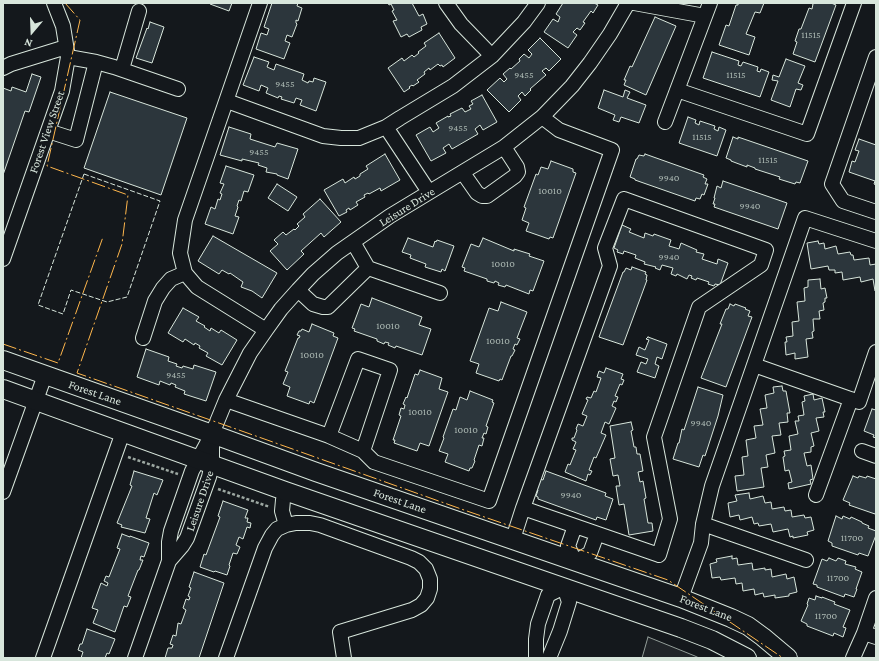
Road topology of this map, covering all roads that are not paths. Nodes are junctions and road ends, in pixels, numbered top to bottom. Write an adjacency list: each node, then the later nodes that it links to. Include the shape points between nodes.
1 (54, 3): 12 (street, Forest View Street, via 63,26)
2 (260, 3): 20 (street)
3 (446, 3): 13 (street, via 461,24)
4 (538, 3): 13 (street)
5 (628, 3): 21 (street, Leisure Drive, via 581,75)
6 (634, 3): 11 (street)
7 (681, 3): 11 (street)
8 (710, 3): 11 (street)
9 (854, 3): 19 (street, via 807,134)
10 (139, 11): 17 (street)
11 (705, 16): 19 (street)
12 (67, 52): 15 (street); 16 (street); 24 (street, Forest View Street, via 62,91)
13 (492, 56): 23 (street, via 453,86)
14 (876, 57): 28 (street, via 832,184 843,201)
15 (96, 62): 17 (street); 24 (street, via 76,140)
16 (3, 68)
17 (122, 69): 18 (street)
18 (178, 89)
19 (677, 90): 22 (street)
20 (227, 101): 23 (street, via 323,136 359,138); 34 (street, via 185,220 180,253)
21 (542, 117): 25 (street, Leisure Drive); 50 (street, via 559,130 612,150 489,501 374,462)
22 (665, 122)
23 (386, 128): 27 (street)
24 (48, 131): 31 (street, Forest View Street)
25 (504, 147): 26 (street, Leisure Drive); 26 (street, via 518,172 487,196 477,192)
26 (463, 173): 27 (street, Leisure Drive)
27 (429, 192): 30 (street, Leisure Drive)
28 (876, 212)
29 (876, 241): 41 (street, via 806,218)
30 (353, 242): 33 (street); 35 (street, Leisure Drive, via 313,274)
31 (5, 244): 32 (street, Forest View Street)
32 (3, 259)
33 (368, 268): 35 (street, via 328,307 313,304); 36 (street)
34 (185, 273): 37 (street, via 197,287); 38 (street, via 171,279 163,288 155,301)
35 (298, 290): 37 (street, Leisure Drive)
36 (440, 293)
37 (266, 330): 46 (street, Leisure Drive, via 250,353)
38 (143, 338)
39 (876, 352): 44 (street, via 859,402)
40 (3, 360): 42 (main road, Forest Lane)
41 (754, 365): 44 (street); 59 (street, via 712,486)
42 (45, 375): 45 (street); 48 (main road, Forest Lane)
43 (3, 389): 45 (main road)
44 (851, 399): 56 (street)
45 (36, 400): 47 (main road); 55 (street)
46 (226, 400): 48 (street, Leisure Drive); 49 (street)
47 (123, 432): 53 (main road); 69 (street)
48 (212, 434): 53 (street, Leisure Drive); 62 (main road, Forest Lane)
49 (329, 436): 50 (street); 50 (street, via 358,359 390,370)
50 (363, 451)
51 (862, 452): 52 (street)
52 (876, 456)
53 (205, 462): 54 (main road); 70 (street, Leisure Drive, via 209,477 187,538 169,561)
54 (285, 491): 58 (street); 65 (main road)
55 (3, 492)
56 (816, 495)
57 (523, 508): 60 (street); 61 (street, via 610,266 605,248 624,199 766,250 761,265 699,307 654,438 670,520 659,555); 62 (street)
58 (284, 518): 71 (street, via 265,548); 72 (street, via 296,523 320,525 411,558 426,569 430,588 427,598 421,605 340,632)
59 (703, 524): 63 (street); 66 (street, via 701,543)
60 (575, 526): 61 (street); 64 (street, via 568,546)
61 (597, 534): 64 (street, via 590,553)
62 (513, 539): 64 (main road, Forest Lane)
63 (806, 560)
64 (575, 562): 65 (main road); 66 (main road, Forest Lane)
65 (564, 587): 73 (street, via 548,595 538,624); 74 (street, via 569,602); 75 (main road, via 700,635)
66 (681, 598): 76 (main road, Forest Lane, via 748,626)
67 (876, 598): 68 (street)
68 (870, 635): 77 (street)
69 (44, 658)
70 (134, 658)
71 (226, 658)
72 (344, 658)
73 (536, 658)
74 (549, 658)
75 (747, 658)
76 (788, 658)
77 (853, 658)

